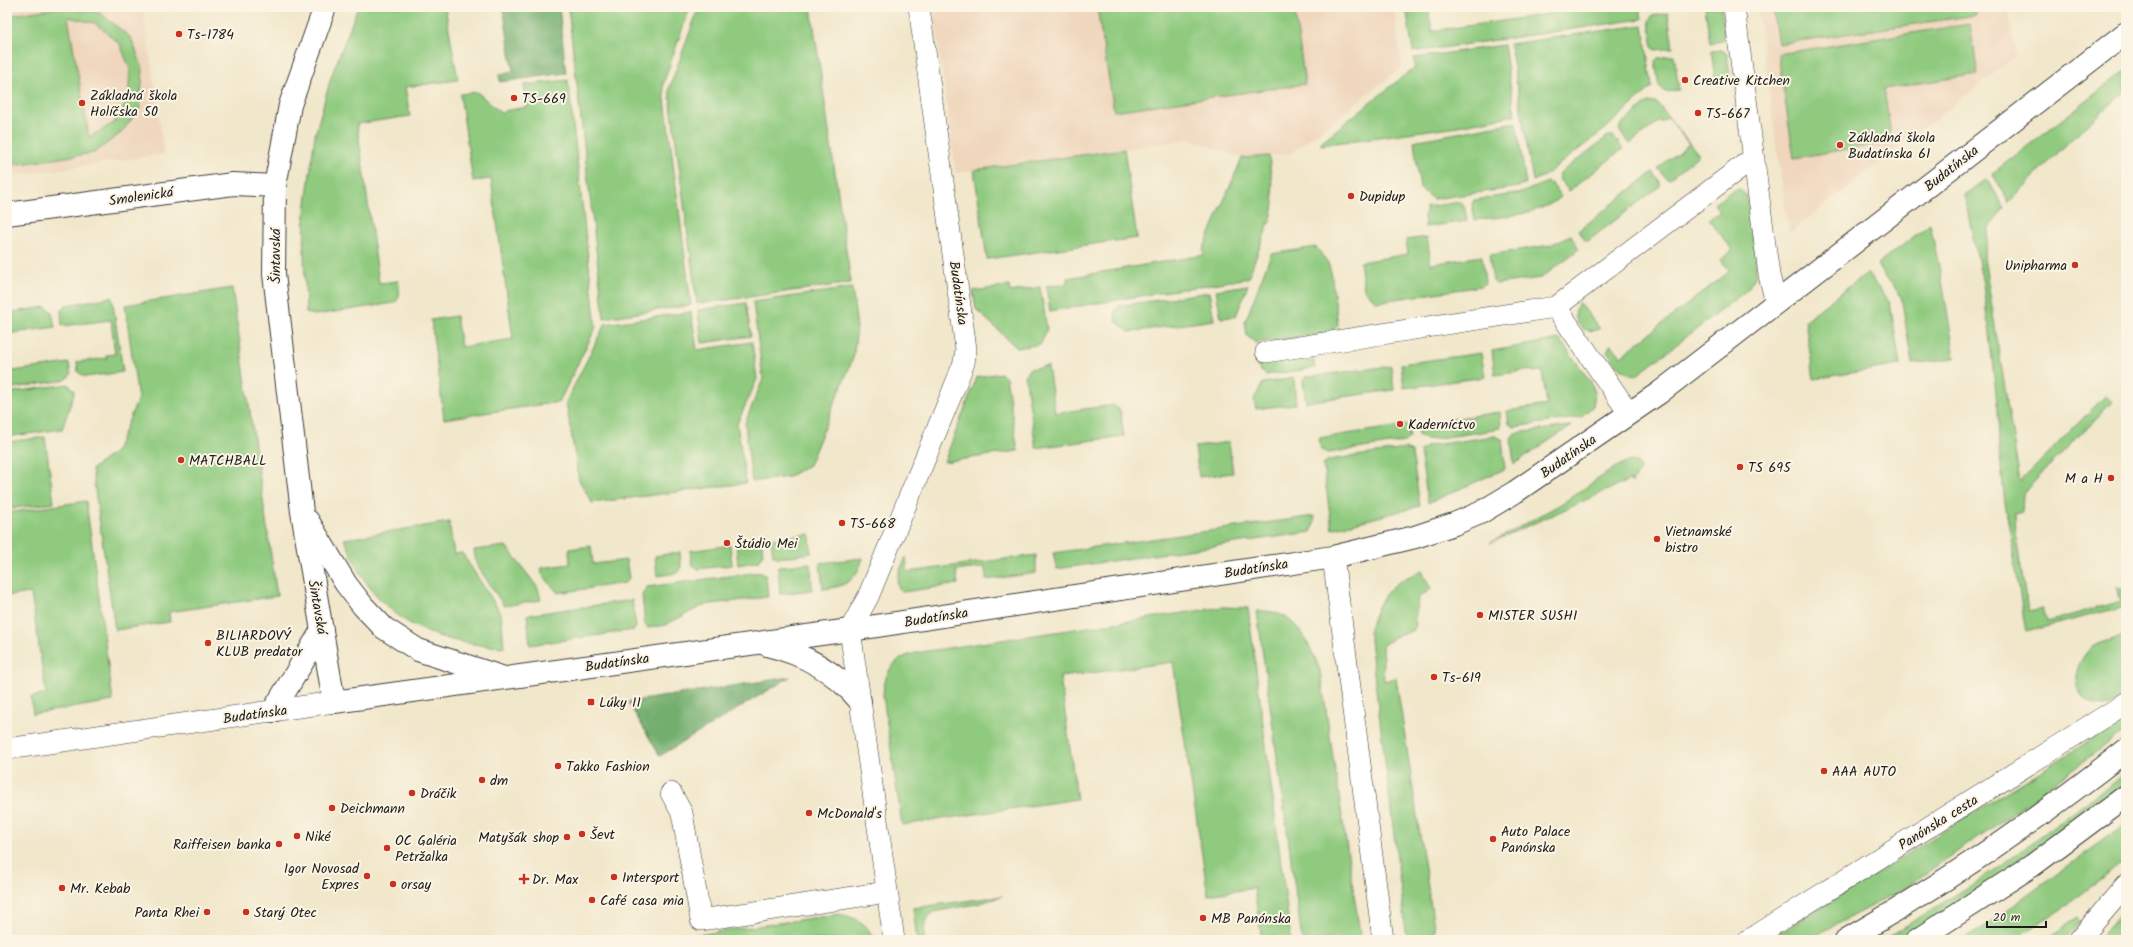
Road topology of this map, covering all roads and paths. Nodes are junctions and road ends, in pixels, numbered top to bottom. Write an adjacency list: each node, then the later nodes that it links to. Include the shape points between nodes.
1 (325, 7): 6 (street, Šintavská, via 290,105)
2 (919, 7): 15 (street, Budatínska, via 966,349 964,363 868,597)
3 (1734, 7): 5 (street)
4 (2126, 34): 8 (street, Budatínska)
5 (1753, 158): 8 (street, via 1769,275); 9 (street)
6 (275, 186): 7 (street, Smolenická, via 232,184); 12 (street, Šintavská, via 274,274)
7 (7, 214)
8 (1776, 303): 11 (street, Budatínska)
9 (1556, 308): 10 (street); 11 (street)
10 (1266, 352)
11 (1629, 414): 13 (street, Budatínska, via 1527,484 1467,519 1415,537)
12 (302, 512): 14 (street, Šintavská); 16 (street, Šintavská, via 348,588 375,620)
13 (1333, 557): 15 (street, Budatínska); 30 (street)
14 (322, 630): 20 (street, Šintavská); 22 (street)
15 (850, 630): 17 (street, Budatínska); 19 (street)
16 (395, 637): 18 (street, Budatínska, via 431,655)
17 (758, 642): 18 (street, Budatínska); 19 (street, via 810,659 836,675)
18 (504, 678): 20 (street, Budatínska)
19 (860, 701): 28 (street)
20 (334, 702): 22 (street, Budatínska)
21 (2126, 703): 31 (street, Panónska cesta)
22 (273, 711): 23 (street, Budatínska)
23 (7, 749)
24 (2126, 750): 32 (street, via 2076,790 1949,878)
25 (671, 793): 28 (street, via 682,813 701,920)
26 (2126, 796): 33 (street, via 2033,864)
27 (2126, 885): 34 (street)
28 (887, 892): 29 (street)
29 (894, 940)
30 (1383, 940)
31 (1749, 940)
32 (1846, 940)
33 (1917, 940)
34 (2079, 940)

